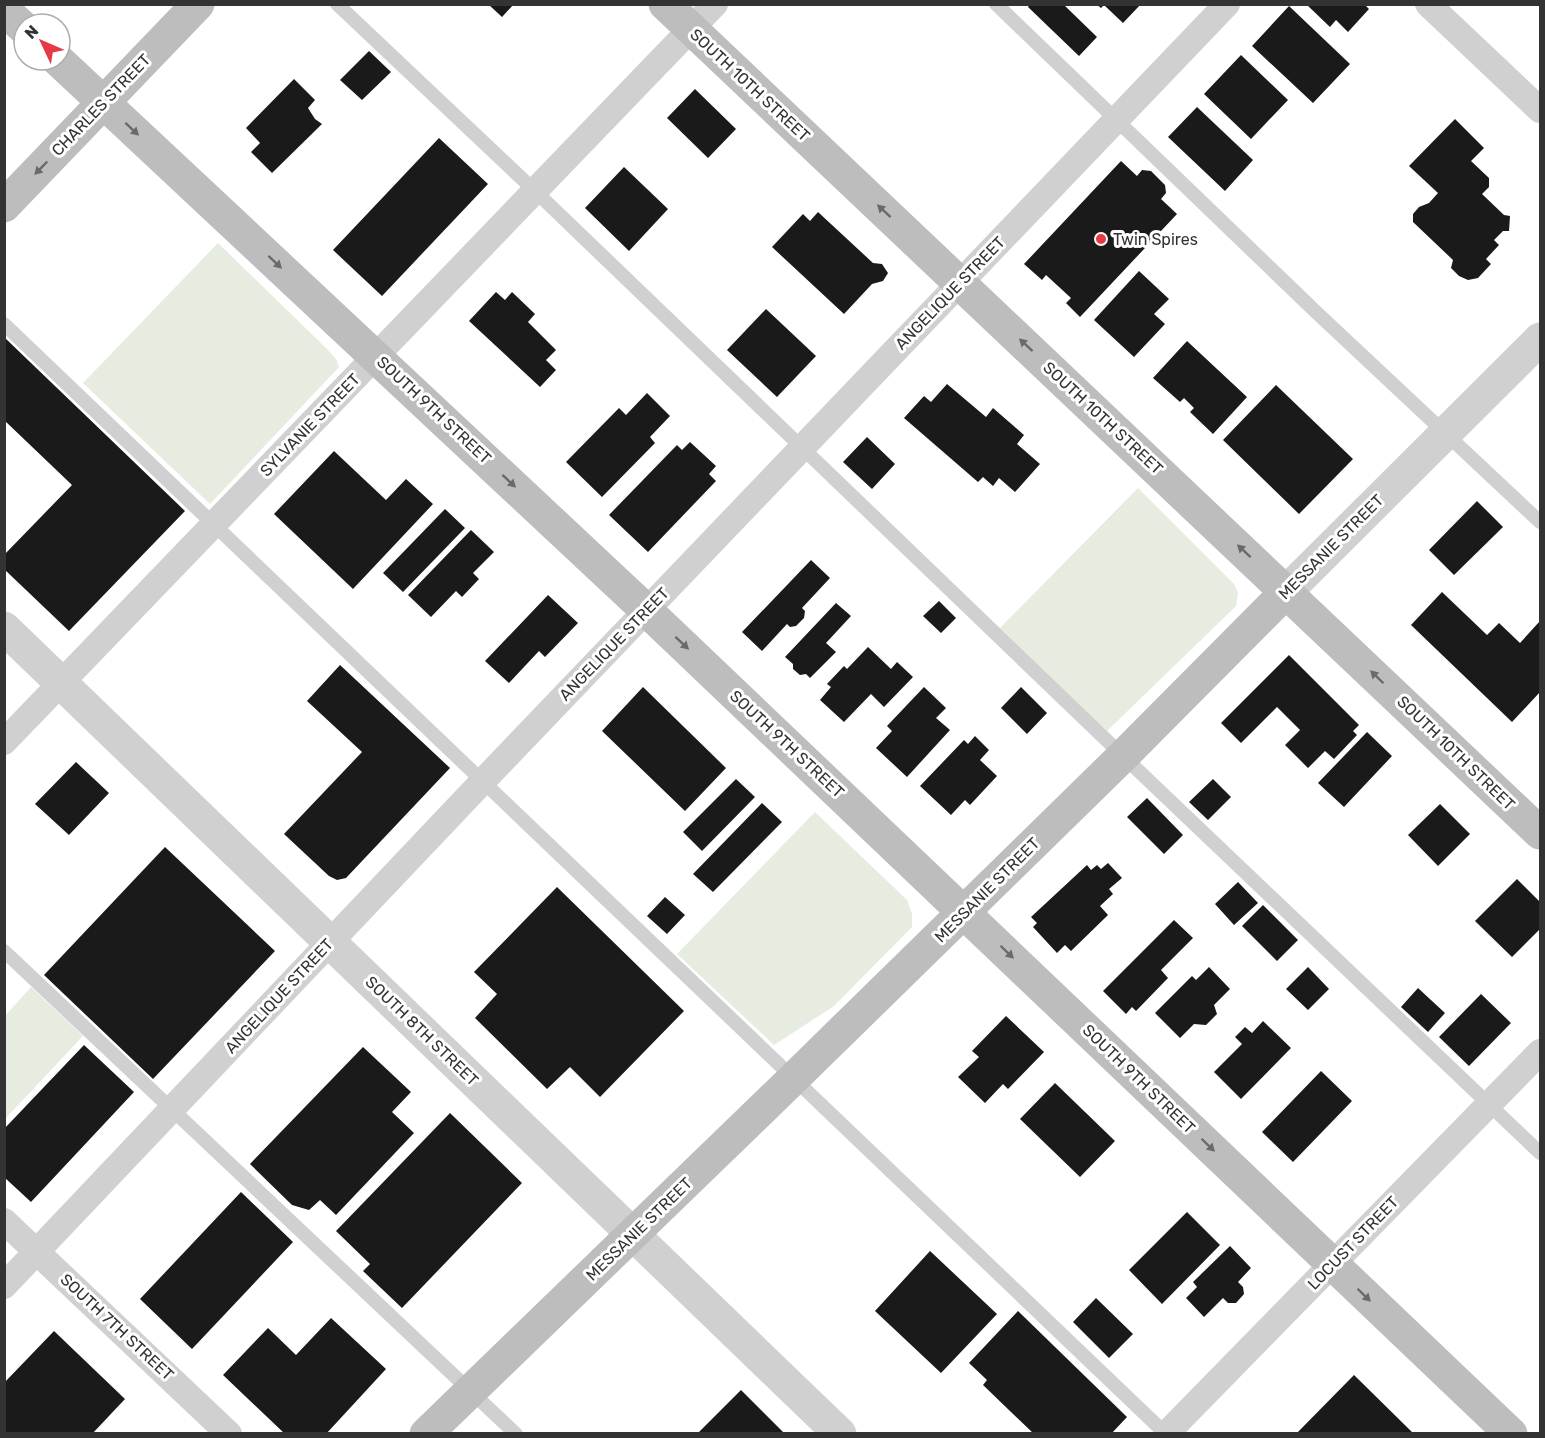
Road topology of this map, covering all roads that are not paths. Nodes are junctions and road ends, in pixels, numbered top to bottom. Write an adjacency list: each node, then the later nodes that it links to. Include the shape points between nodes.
1 (198, 4): 10 (main road, CHARLES STREET)
2 (337, 4): 13 (lane)
3 (665, 4): 8 (main road, SOUTH 10TH STREET)
4 (715, 4): 8 (street, SYLVANIE STREET)
5 (996, 4): 12 (lane)
6 (1227, 4): 12 (street, ANGELIQUE STREET)
7 (1428, 4): 11 (street)
8 (691, 29): 13 (street, SYLVANIE STREET); 15 (main road, SOUTH 10TH STREET, one-way to 8)
9 (71, 72): 10 (main road, SOUTH 9TH STREET)
10 (103, 102): 14 (main road, CHARLES STREET, one-way to 14); 18 (main road, SOUTH 9TH STREET, one-way to 18)
11 (1540, 110)
12 (1116, 120): 15 (street, ANGELIQUE STREET); 19 (lane)
13 (535, 191): 18 (street, SYLVANIE STREET); 20 (lane)
14 (4, 206)
15 (960, 283): 20 (street, ANGELIQUE STREET); 23 (main road, SOUTH 10TH STREET, one-way to 15)
16 (4, 324): 22 (lane)
17 (1540, 339): 19 (street, MESSANIE STREET)
18 (376, 356): 22 (street, SYLVANIE STREET); 24 (main road, SOUTH 9TH STREET, one-way to 24)
19 (1446, 433): 21 (lane); 23 (street, MESSANIE STREET)
20 (801, 448): 24 (street, ANGELIQUE STREET); 28 (lane)
21 (1540, 522)
22 (214, 524): 26 (street, SYLVANIE STREET); 29 (lane)
23 (1287, 591): 28 (main road, MESSANIE STREET); 30 (main road, SOUTH 10TH STREET, one-way to 23)
24 (646, 610): 29 (street, ANGELIQUE STREET); 31 (main road, SOUTH 9TH STREET, one-way to 31)
25 (4, 628): 26 (street, SOUTH 8TH STREET)
26 (61, 683): 27 (street, SYLVANIE STREET); 32 (street, SOUTH 8TH STREET)
27 (4, 742)
28 (1123, 756): 31 (main road, MESSANIE STREET); 36 (lane)
29 (483, 781): 32 (street, ANGELIQUE STREET); 35 (lane)
30 (1540, 833)
31 (964, 912): 35 (main road, MESSANIE STREET); 42 (main road, SOUTH 9TH STREET, one-way to 42)
32 (330, 942): 37 (street, ANGELIQUE STREET); 40 (street, SOUTH 8TH STREET)
33 (4, 951): 37 (lane)
34 (1540, 1052): 36 (street, LOCUST STREET)
35 (794, 1078): 40 (main road, MESSANIE STREET); 49 (lane)
36 (1489, 1104): 38 (lane); 42 (street, LOCUST STREET)
37 (172, 1108): 41 (street, ANGELIQUE STREET); 44 (lane)
38 (1540, 1153)
39 (4, 1221): 41 (street, SOUTH 7TH STREET)
40 (633, 1234): 44 (main road, MESSANIE STREET); 48 (street, SOUTH 8TH STREET)
41 (37, 1252): 43 (street, ANGELIQUE STREET); 45 (street, SOUTH 7TH STREET)
42 (1332, 1264): 49 (street, LOCUST STREET); 50 (main road, SOUTH 9TH STREET, one-way to 50)
43 (4, 1286)
44 (471, 1390): 46 (main road, MESSANIE STREET); 47 (lane)
45 (229, 1434)
46 (426, 1434)
47 (516, 1434)
48 (840, 1434)
49 (1166, 1434)
50 (1510, 1434)

